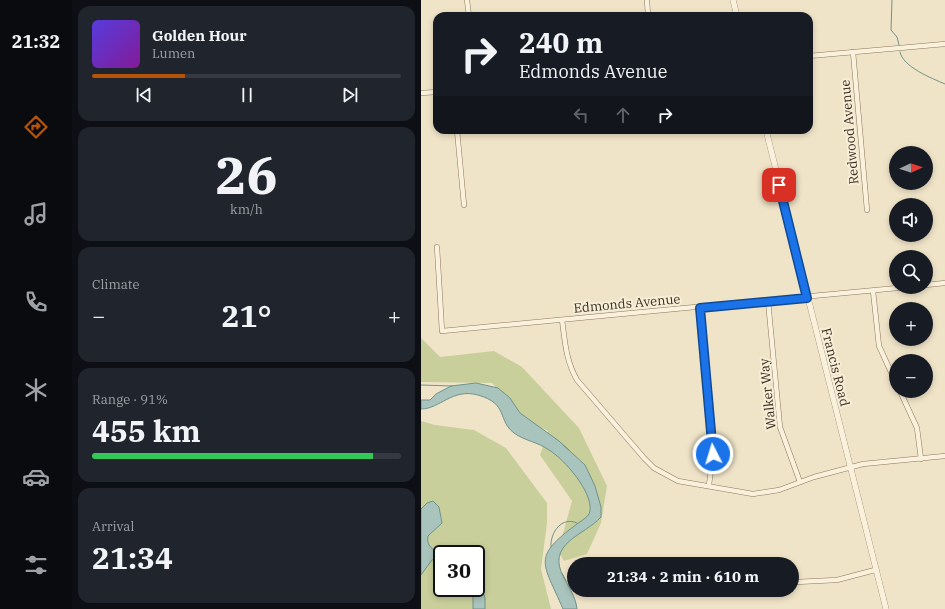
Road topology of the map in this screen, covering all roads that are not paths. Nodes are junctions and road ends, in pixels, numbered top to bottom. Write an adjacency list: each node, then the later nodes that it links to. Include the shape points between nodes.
1 (467, 0): 4 (street)
2 (647, 0): 5 (street)
3 (733, 0): 6 (street)
4 (468, 12)
5 (648, 12)
6 (736, 12)
7 (945, 44): 8 (street)
8 (853, 52): 9 (street); 15 (street, Redwood Avenue)
9 (813, 56)
10 (433, 92): 11 (street)
11 (421, 93)
12 (457, 134): 14 (street)
13 (766, 134): 21 (street, Francis Road)
14 (464, 205)
15 (867, 210)
16 (437, 247): 24 (street, Edmonds Avenue, via 443,331)
17 (945, 283): 18 (street)
18 (933, 284)
19 (889, 289): 20 (street, Edmonds Avenue)
20 (873, 291): 21 (street, Edmonds Avenue); 25 (street, via 878,340)
21 (807, 298): 22 (street, Edmonds Avenue); 29 (street, Francis Road)
22 (768, 301): 23 (street, Edmonds Avenue); 30 (street, Walker Way, via 780,428)
23 (700, 308): 24 (street, Edmonds Avenue); 31 (street, via 713,454)
24 (562, 320): 31 (street, via 566,354 577,380 644,458 654,468 678,481)
25 (889, 366)
26 (903, 398): 28 (street, via 917,428)
27 (945, 456): 28 (street)
28 (921, 459): 29 (street)
29 (850, 467): 30 (street); 32 (street, Francis Road)
30 (800, 482): 31 (street, via 779,490 753,494)
31 (709, 485)
32 (875, 570): 33 (street, via 837,580); 34 (street, Francis Road)
33 (799, 582)
34 (886, 609)

